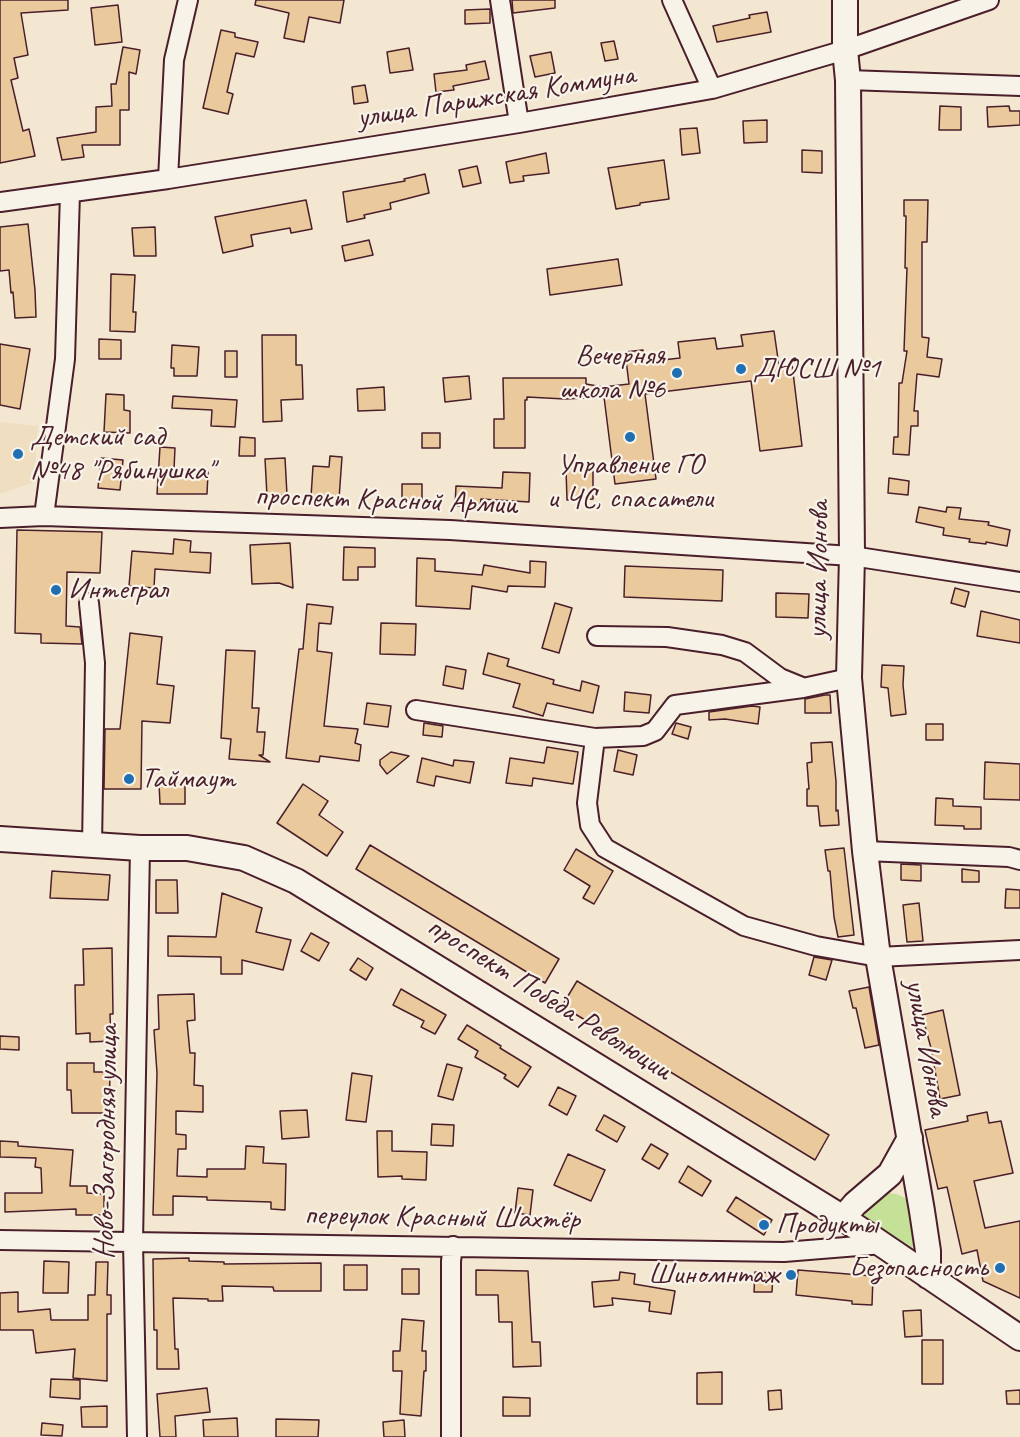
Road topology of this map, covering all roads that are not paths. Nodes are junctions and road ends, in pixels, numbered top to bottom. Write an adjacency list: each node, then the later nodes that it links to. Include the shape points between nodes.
1 (188, 0): 11 (street, via 174,60)
2 (500, 0): 10 (street)
3 (672, 0): 9 (street)
4 (844, 0): 6 (main road, улица Ионова)
5 (989, 0): 6 (street, улица Парижская Коммуна)
6 (845, 50): 7 (main road, улица Ионова); 9 (street, улица Парижская Коммуна)
7 (848, 80): 8 (street); 16 (main road, улица Ионова)
8 (1020, 86)
9 (712, 89): 10 (street, улица Парижская Коммуна)
10 (519, 123): 11 (street, улица Парижская Коммуна)
11 (168, 178): 12 (street, улица Парижская Коммуна)
12 (70, 193): 13 (street, улица Парижская Коммуна); 14 (street, via 65,359)
13 (0, 202)
14 (44, 516): 15 (street, проспект Красной Армии); 16 (street, проспект Красной Армии, via 450,531)
15 (0, 518)
16 (852, 556): 17 (street, проспект Красной Армии); 20 (main road, улица Ионова)
17 (1020, 582)
18 (89, 603): 25 (street, via 95,663)
19 (597, 636): 21 (street, via 667,637 722,645 745,652 780,678)
20 (849, 678): 21 (street); 27 (main road, улица Ионова)
21 (803, 688): 23 (street, via 681,703 670,709 655,731 644,736)
22 (416, 710): 23 (street)
23 (594, 738): 30 (street, via 586,803 590,825 605,848 744,926 816,946)
24 (0, 839): 25 (main road, проспект Победа Революции)
25 (92, 845): 26 (main road, проспект Победа Революции)
26 (140, 848): 32 (main road, проспект Победа Революции, via 187,848 244,858 296,881); 34 (street, Ново-Загородняя улица)
27 (865, 851): 28 (street); 30 (main road, улица Ионова)
28 (1020, 860)
29 (1020, 950): 30 (street)
30 (878, 957): 31 (main road, улица Ионова)
31 (910, 1137): 32 (main road, улица Ионова, via 890,1174); 37 (main road, улица Ионова, via 928,1251)
32 (843, 1218): 35 (main road, проспект Победа Революции)
33 (0, 1240): 34 (street, переулок Красный Шахтёр)
34 (134, 1242): 36 (street, переулок Красный Шахтёр); 39 (street, Ново-Загородняя улица)
35 (883, 1244): 36 (street, переулок Красный Шахтёр, via 784,1252); 37 (main road, проспект Победа Революции)
36 (453, 1246): 40 (street)
37 (928, 1276): 38 (main road, проспект Победа Революции)
38 (1020, 1338)
39 (137, 1437)
40 (451, 1437)

